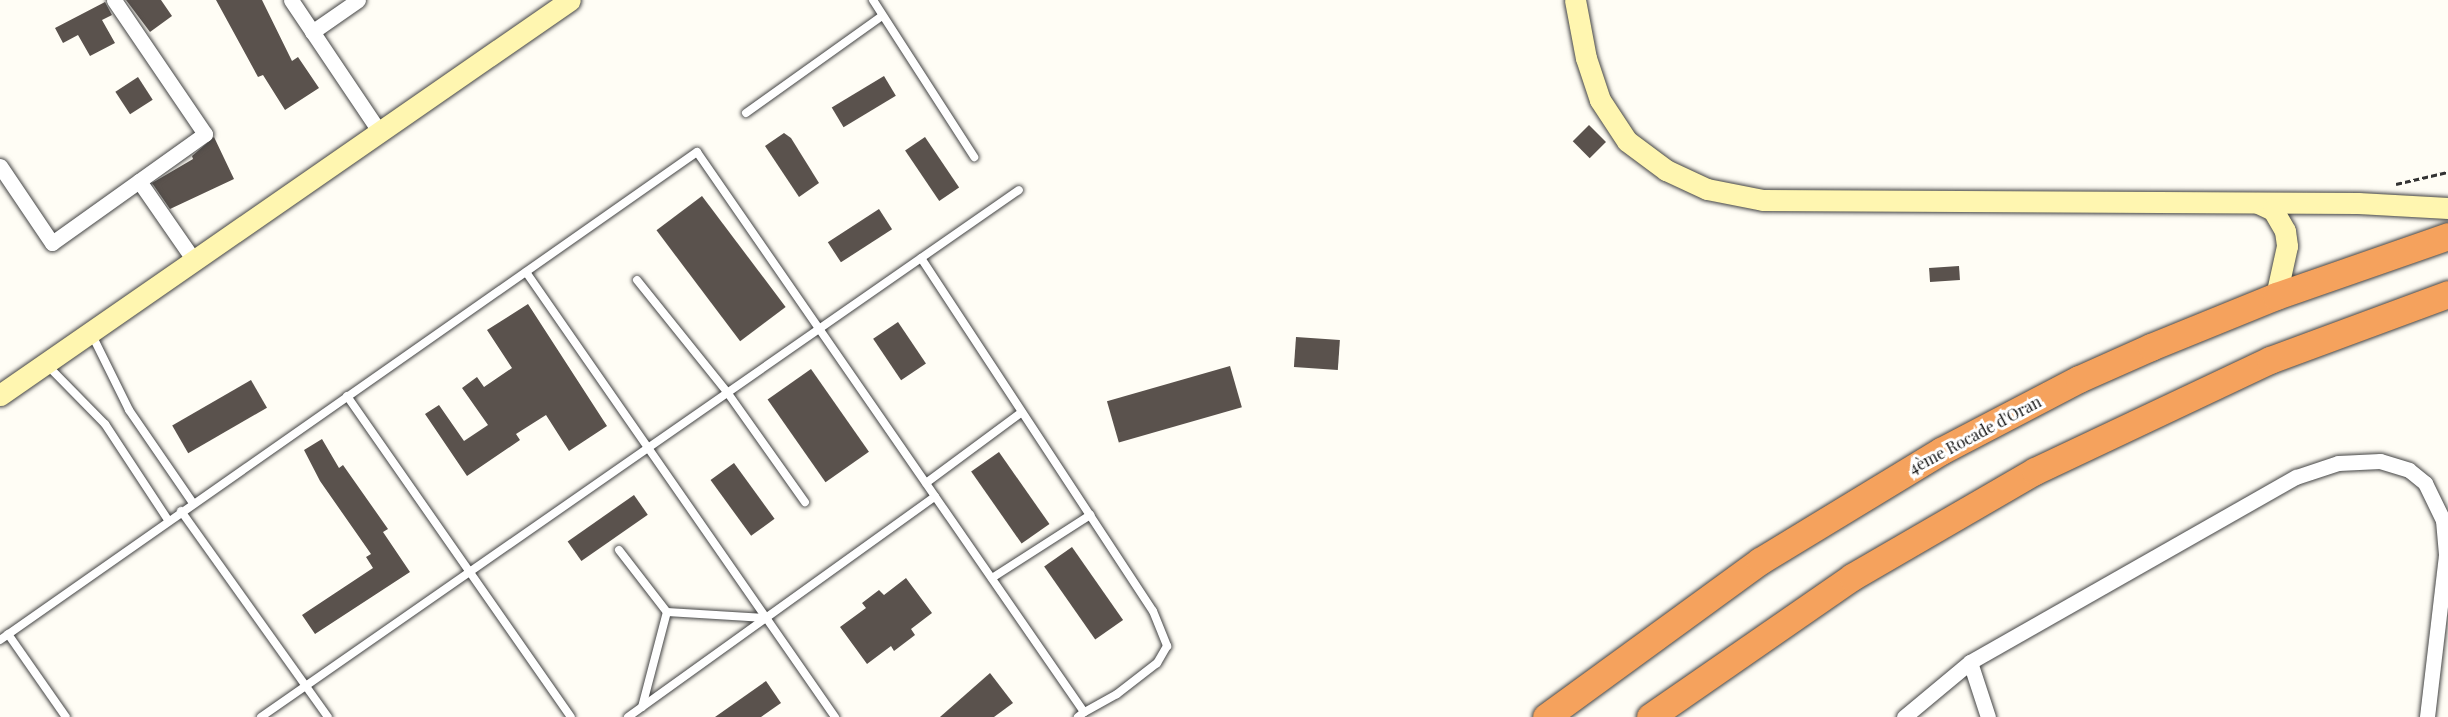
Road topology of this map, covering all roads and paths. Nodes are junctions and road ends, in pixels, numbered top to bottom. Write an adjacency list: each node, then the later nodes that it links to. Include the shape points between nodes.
1 (114, 0): 14 (street, via 205,134)
2 (291, 0): 8 (street)
3 (358, 0): 8 (street)
4 (570, 0): 10 (main road)
5 (873, 0): 7 (lane)
6 (1575, 0): 16 (main road, via 1586,58 1600,100 1627,141 1666,170 1707,189 1763,200)
7 (882, 16): 9 (lane); 11 (lane)
8 (312, 32): 10 (street)
9 (746, 113)
10 (381, 134): 21 (main road)
11 (974, 157)
12 (0, 166): 14 (street, via 52,243)
13 (2448, 172): 17 (path, via 2396,184)
14 (139, 181): 21 (street)
15 (1019, 190): 20 (lane)
16 (2258, 203): 17 (main road); 25 (main road, via 2277,214 2285,231 2287,246)
17 (2379, 203): 18 (main road)
18 (2448, 208)
19 (2448, 236): 25 (highway, 4ème Rocade d'Oran)
20 (921, 258): 26 (lane); 32 (lane)
21 (195, 262): 27 (main road)
22 (526, 272): 26 (lane, via 697,152); 31 (lane); 33 (lane)
23 (636, 280): 29 (lane)
24 (2448, 294): 47 (highway, via 2270,360 2035,471 1852,577)
25 (2276, 296): 59 (highway, 4ème Rocade d'Oran, via 2079,379 1941,451 1760,561)
26 (818, 328): 29 (lane); 34 (lane)
27 (92, 334): 28 (main road); 37 (lane, via 129,410)
28 (46, 363): 30 (main road); 40 (lane, via 105,424)
29 (727, 392): 33 (lane); 36 (lane)
30 (0, 395)
31 (347, 396): 37 (lane); 42 (lane)
32 (1022, 412): 34 (lane); 39 (lane)
33 (646, 448): 42 (lane); 45 (lane)
34 (926, 483): 35 (lane)
35 (934, 496): 43 (lane); 45 (lane)
36 (805, 502)
37 (193, 503): 38 (lane)
38 (181, 511): 40 (lane); 50 (lane)
39 (1090, 515): 43 (lane); 52 (lane, via 1153,611 1167,646 1157,663)
40 (168, 520): 46 (lane)
41 (619, 550): 44 (lane)
42 (469, 572): 50 (lane); 56 (lane)
43 (992, 579): 52 (lane)
44 (667, 612): 45 (lane); 51 (lane)
45 (765, 618): 51 (lane); 58 (lane)
46 (8, 634): 48 (lane); 53 (lane)
47 (1761, 638): 60 (highway); 61 (highway)
48 (0, 640)
49 (1970, 662): 62 (street); 63 (street); 64 (street, via 2296,477 2338,463 2380,461 2409,470 2425,483 2443,520 2446,555)
50 (306, 686): 54 (lane); 55 (lane)
51 (642, 707): 57 (lane)
52 (1081, 715)
53 (66, 717)
54 (261, 717)
55 (328, 717)
56 (571, 717)
57 (628, 717)
58 (835, 717)
59 (1546, 717)
60 (1650, 717)
61 (1683, 717)
62 (1904, 717)
63 (1988, 717)
64 (2427, 717)

